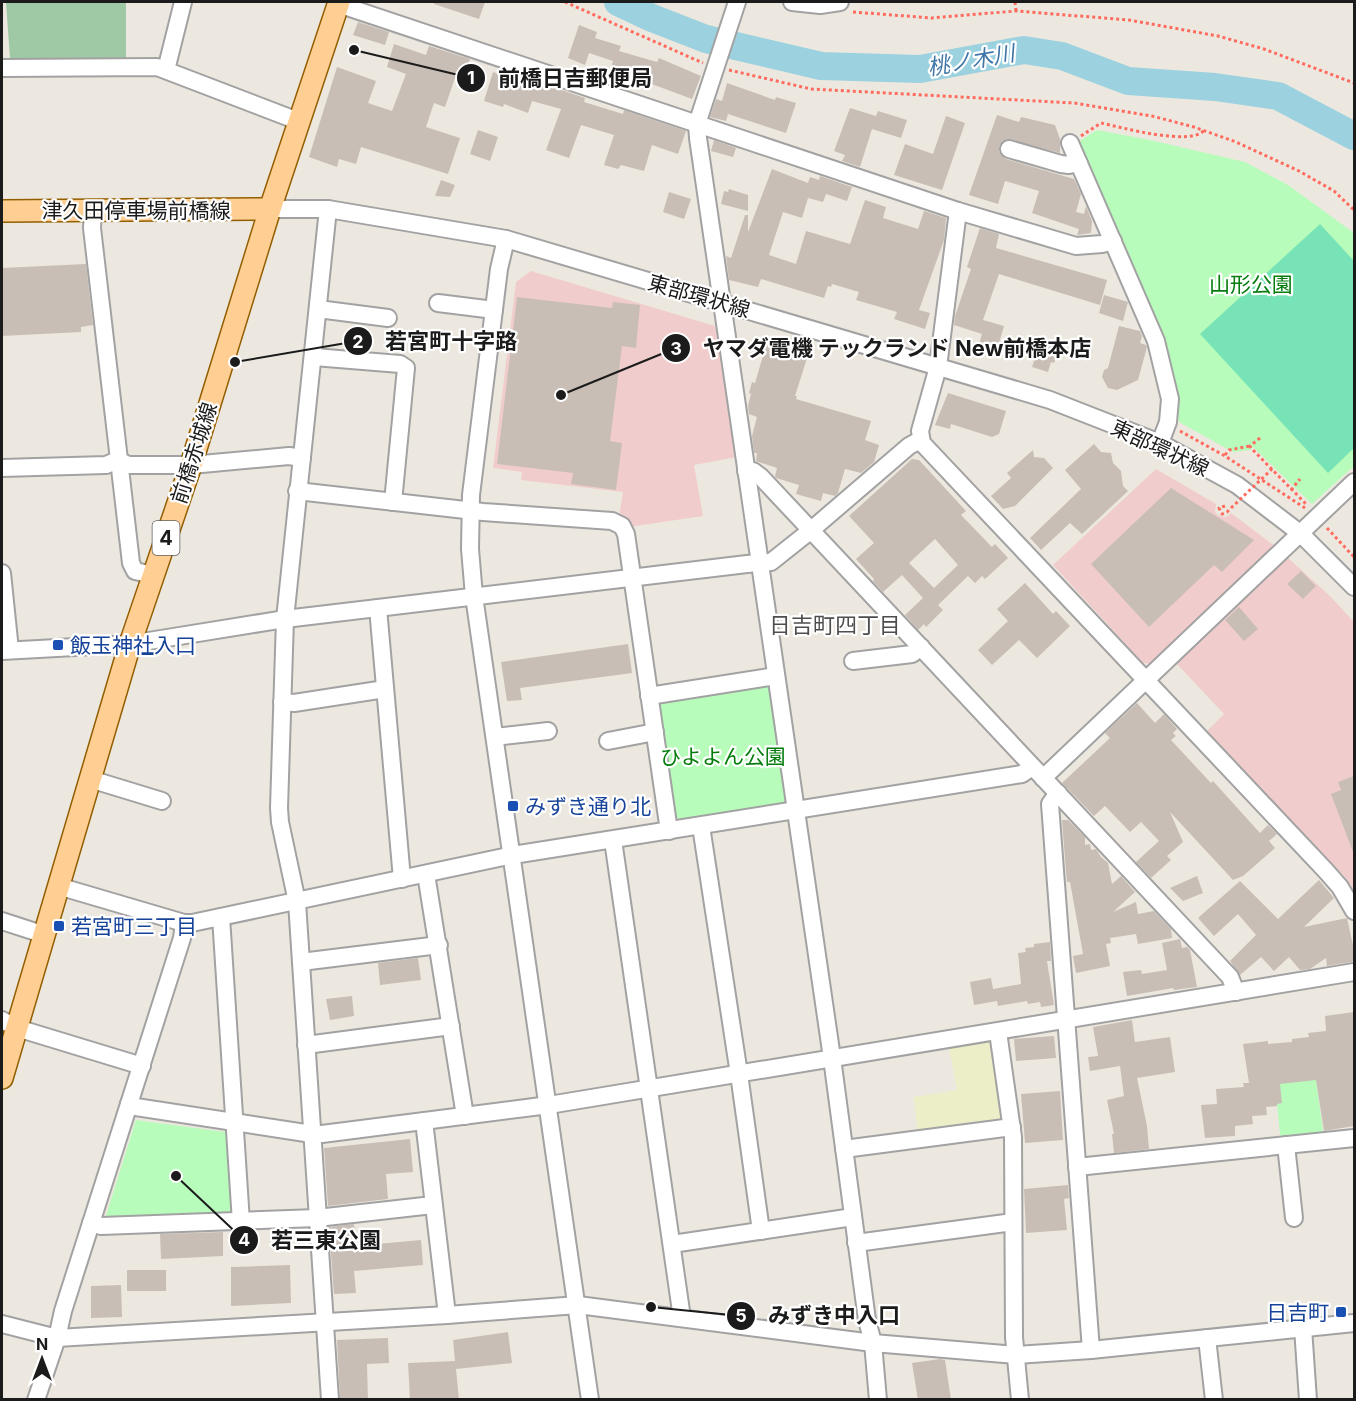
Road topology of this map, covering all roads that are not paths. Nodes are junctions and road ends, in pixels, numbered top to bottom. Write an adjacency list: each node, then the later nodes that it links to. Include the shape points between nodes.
1 (183, 2): 7 (street)
2 (737, 2): 9 (street)
3 (792, 2): 4 (street)
4 (839, 2)
5 (338, 3): 8 (main road, 前橋赤城線 / 4); 9 (street)
6 (2, 68): 7 (street, via 147,66)
7 (166, 70): 8 (street)
8 (298, 121): 13 (main road, 前橋赤城線 / 4)
9 (697, 124): 17 (street); 21 (street)
10 (1070, 143): 12 (street)
11 (1009, 149): 12 (street, via 1060,164)
12 (1079, 163): 19 (street)
13 (270, 209): 14 (street, 東部環状線); 16 (main road, 津久田停車場前橋線); 31 (main road, 前橋赤城線 / 4)
14 (328, 209): 18 (street, 東部環状線); 22 (street)
15 (2, 211): 16 (main road, 津久田停車場前橋線)
16 (93, 211): 30 (street)
17 (958, 211): 19 (street, via 1076,246); 26 (street)
18 (506, 239): 21 (street, 東部環状線); 23 (street)
19 (1113, 241): 28 (street, via 1156,341 1166,378 1170,413)
20 (438, 303): 23 (street)
21 (723, 303): 26 (street, 東部環状線); 33 (street)
22 (318, 309): 24 (street); 25 (street)
23 (494, 310): 37 (street)
24 (388, 318)
25 (314, 357): 29 (street); 36 (street, via 400,364 406,368)
26 (938, 367): 27 (street); 28 (street, 東部環状線, via 1050,400)
27 (920, 440): 38 (street); 53 (street)
28 (1160, 443): 39 (street, 東部環状線, via 1237,485)
29 (302, 458): 31 (street); 35 (street)
30 (118, 460): 31 (street, via 128,465); 32 (street, via 106,465); 42 (street, via 131,563 135,571)
31 (191, 465): 42 (main road, 前橋赤城線 / 4)
32 (2, 468)
33 (746, 471): 38 (street, via 757,473); 40 (street)
34 (1354, 482): 39 (street)
35 (297, 491): 36 (street); 47 (street)
36 (393, 502): 37 (street)
37 (470, 510): 43 (street, via 612,521 626,534); 45 (street)
38 (810, 531): 40 (street, via 771,562); 49 (street)
39 (1301, 534): 44 (street, 東部環状線); 53 (street)
40 (760, 564): 43 (street); 52 (street)
41 (2, 573): 50 (street)
42 (153, 575): 48 (main road, 前橋赤城線 / 4)
43 (632, 579): 45 (street); 55 (street)
44 (1354, 587)
45 (474, 596): 46 (street); 59 (street)
46 (378, 608): 47 (street); 54 (street)
47 (285, 619): 48 (street); 56 (street)
48 (130, 644): 50 (street); 62 (main road, 前橋赤城線 / 4)
49 (921, 647): 51 (street, via 912,654); 61 (street)
50 (6, 650)
51 (853, 661)
52 (776, 676): 55 (street); 65 (street)
53 (1146, 682): 61 (street); 74 (street, via 1326,871)
54 (385, 689): 56 (street); 71 (street)
55 (649, 696): 58 (street)
56 (282, 702): 73 (street, via 280,815)
57 (548, 731): 59 (street)
58 (655, 732): 60 (street); 67 (street)
59 (495, 737): 69 (street)
60 (608, 741)
61 (1038, 772): 63 (street); 65 (street)
62 (90, 779): 64 (street); 72 (main road, 前橋赤城線 / 4)
63 (1058, 793): 82 (street, via 1230,977); 83 (street, via 1050,804)
64 (162, 801)
65 (795, 811): 66 (street); 88 (street)
66 (701, 826): 67 (street); 90 (street)
67 (669, 831): 68 (street)
68 (613, 840): 69 (street); 92 (street)
69 (513, 855): 70 (street); 94 (street)
70 (426, 874): 71 (street); 79 (street)
71 (402, 879): 73 (street)
72 (58, 886): 77 (street); 78 (main road, 前橋赤城線 / 4)
73 (297, 902): 75 (street); 80 (street)
74 (1354, 911)
75 (221, 917): 77 (street); 97 (street)
76 (2, 921): 78 (street)
77 (184, 923): 89 (street)
78 (45, 935): 84 (main road, 前橋赤城線 / 4)
79 (439, 945): 80 (street); 85 (street)
80 (301, 962): 87 (street)
81 (1354, 972): 82 (street)
82 (1236, 992): 83 (street)
83 (1065, 1021): 86 (street); 103 (street)
84 (9, 1024): 89 (street); 91 (main road, 前橋赤城線 / 4)
85 (451, 1026): 87 (street); 95 (street)
86 (998, 1032): 88 (street); 98 (street)
87 (306, 1045): 99 (street)
88 (832, 1058): 90 (street); 102 (street)
89 (142, 1066): 93 (street)
90 (739, 1074): 92 (street); 111 (street)
91 (2, 1078)
92 (650, 1088): 94 (street); 113 (street)
93 (129, 1104): 97 (street); 110 (street)
94 (549, 1105): 95 (street); 114 (street)
95 (465, 1116): 96 (street)
96 (424, 1121): 99 (street); 104 (street)
97 (235, 1122): 99 (street); 108 (street)
98 (1012, 1126): 102 (street); 109 (street)
99 (312, 1134): 106 (street)
100 (1354, 1138): 101 (street)
101 (1286, 1145): 103 (street); 107 (street)
102 (844, 1149): 105 (street)
103 (1077, 1167): 124 (street)
104 (433, 1205): 106 (street); 115 (street)
105 (853, 1217): 111 (street); 112 (street)
106 (317, 1218): 108 (street); 117 (street)
107 (1294, 1218)
108 (241, 1222): 110 (street, via 101,1226)
109 (1013, 1222): 112 (street); 125 (street)
110 (91, 1223): 121 (street)
111 (760, 1231): 113 (street)
112 (856, 1243): 123 (street)
113 (672, 1244): 116 (street)
114 (578, 1305): 115 (street); 116 (street); 128 (street)
115 (447, 1315): 117 (street)
116 (682, 1318): 123 (street)
117 (326, 1323): 121 (street); 127 (street)
118 (1354, 1323): 120 (street)
119 (2, 1324): 121 (street)
120 (1303, 1328): 122 (street); 132 (street)
121 (57, 1338): 126 (street)
122 (1207, 1338): 124 (street); 131 (street)
123 (873, 1343): 125 (street); 129 (street)
124 (1091, 1350): 125 (street)
125 (1016, 1355): 130 (street)
126 (36, 1400)
127 (330, 1400)
128 (590, 1400)
129 (878, 1400)
130 (1020, 1400)
131 (1215, 1400)
132 (1308, 1400)

